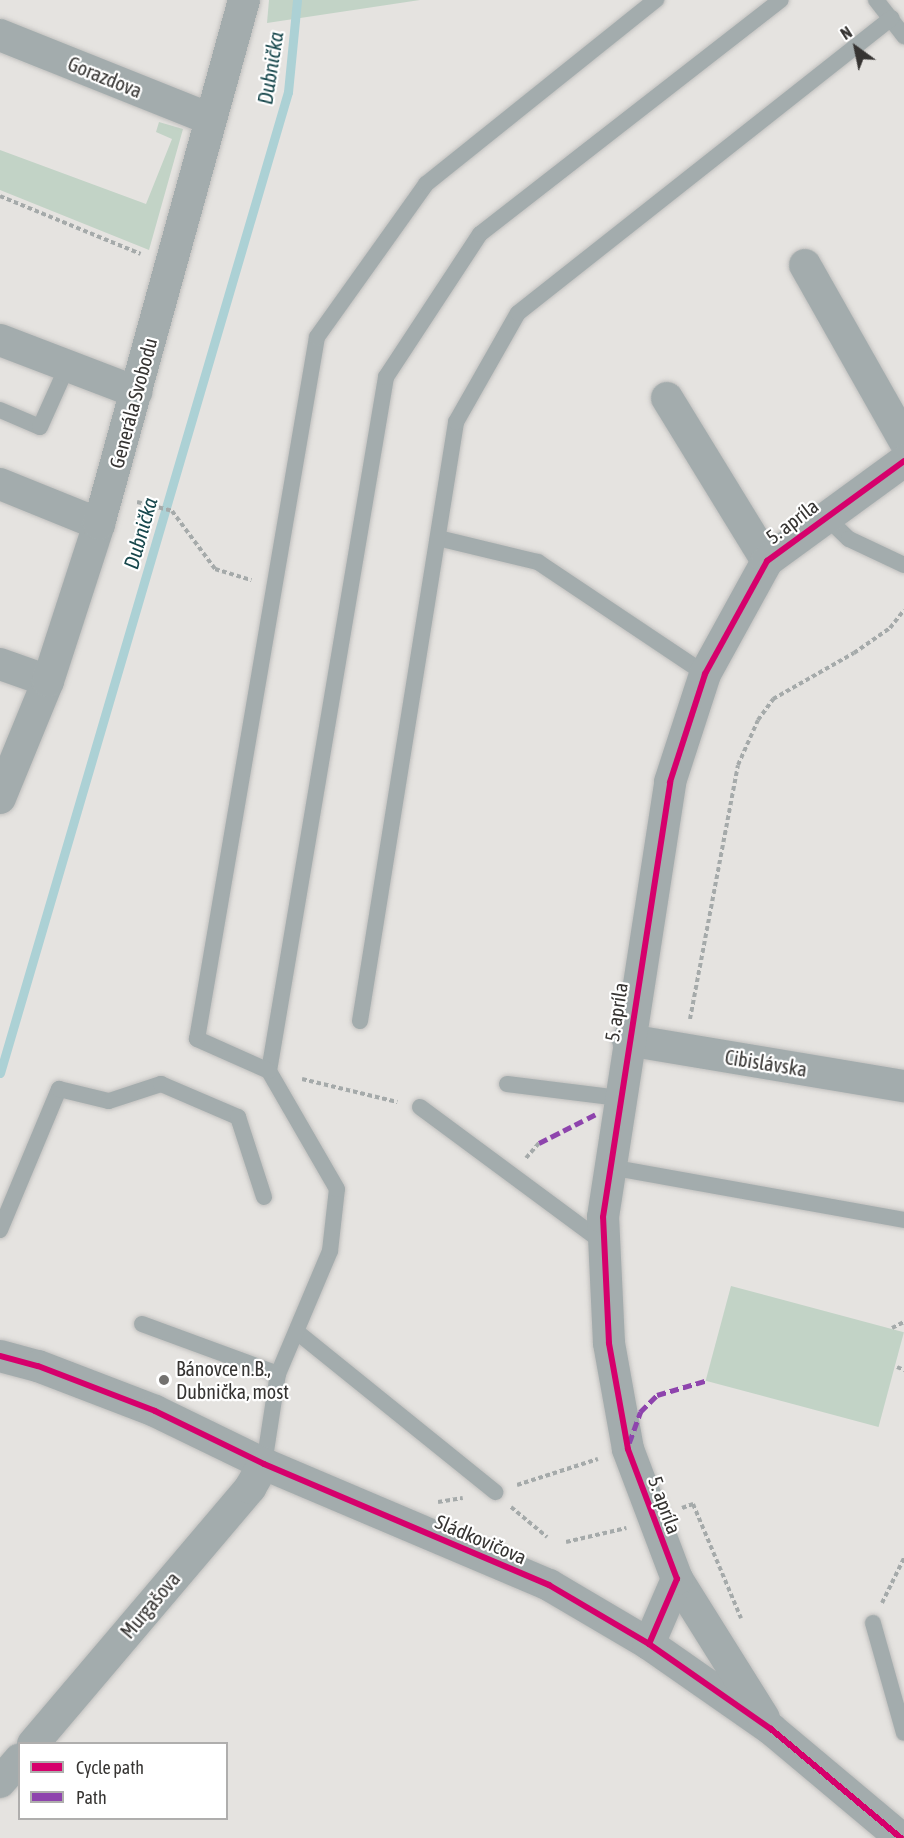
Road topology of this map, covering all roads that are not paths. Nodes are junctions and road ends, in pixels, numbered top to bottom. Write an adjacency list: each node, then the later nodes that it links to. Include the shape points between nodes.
1 (244, 0): 8 (street, Generála Svobodu)
2 (656, 0): 29 (lane, via 426,184 317,337 197,1039)
3 (781, 0): 29 (lane, via 480,234 386,377)
4 (876, 0): 5 (lane)
5 (891, 18): 7 (lane); 20 (lane, via 518,313 456,422)
6 (0, 35): 8 (street, Gorazdova)
7 (904, 36)
8 (210, 119): 12 (street, Generála Svobodu)
9 (805, 266): 15 (street)
10 (0, 340): 11 (street)
11 (67, 367): 12 (street); 14 (lane, via 40,427)
12 (136, 392): 19 (street, Generála Svobodu)
13 (666, 398): 22 (street)
14 (0, 410)
15 (904, 440)
16 (904, 461): 18 (street, 5. apríla)
17 (0, 484): 19 (street)
18 (825, 516): 21 (lane, via 849,539); 22 (street, 5. apríla)
19 (99, 524): 25 (street, Generála Svobodu)
20 (438, 538): 24 (lane, via 538,562); 27 (lane)
21 (904, 565)
22 (760, 571): 24 (street, 5. apríla)
23 (0, 664): 25 (street)
24 (705, 674): 28 (street, 5. apríla, via 670,782)
25 (48, 681): 26 (street, Generála Svobodu)
26 (0, 798)
27 (360, 1021)
28 (628, 1040): 31 (street, Cibislávska); 32 (street, 5. apríla)
29 (270, 1071): 40 (lane, via 337,1190 330,1251)
30 (507, 1084): 32 (lane)
31 (904, 1086)
32 (620, 1098): 34 (street, 5. apríla)
33 (420, 1107): 38 (lane)
34 (610, 1167): 36 (lane); 38 (street, 5. apríla, via 603,1217)
35 (264, 1197): 37 (lane, via 238,1117 161,1084 109,1101 59,1089)
36 (904, 1220)
37 (0, 1230)
38 (604, 1243): 45 (street, 5. apríla, via 609,1343 627,1449)
39 (142, 1324): 42 (lane)
40 (297, 1332): 42 (lane); 44 (lane)
41 (0, 1356): 43 (street, Sládkovičova, via 38,1366 155,1411)
42 (278, 1374): 43 (lane)
43 (264, 1464): 47 (street, Sládkovičova, via 549,1586); 50 (street, Murgašova, via 250,1488)
44 (495, 1492)
45 (677, 1579): 47 (street); 48 (street, 5. apríla)
46 (873, 1623): 49 (lane)
47 (649, 1644): 48 (street, Sládkovičova)
48 (771, 1729): 53 (street, Sládkovičova)
49 (904, 1732)
50 (34, 1742)
51 (18, 1761): 52 (street)
52 (0, 1782)
53 (901, 1838)

